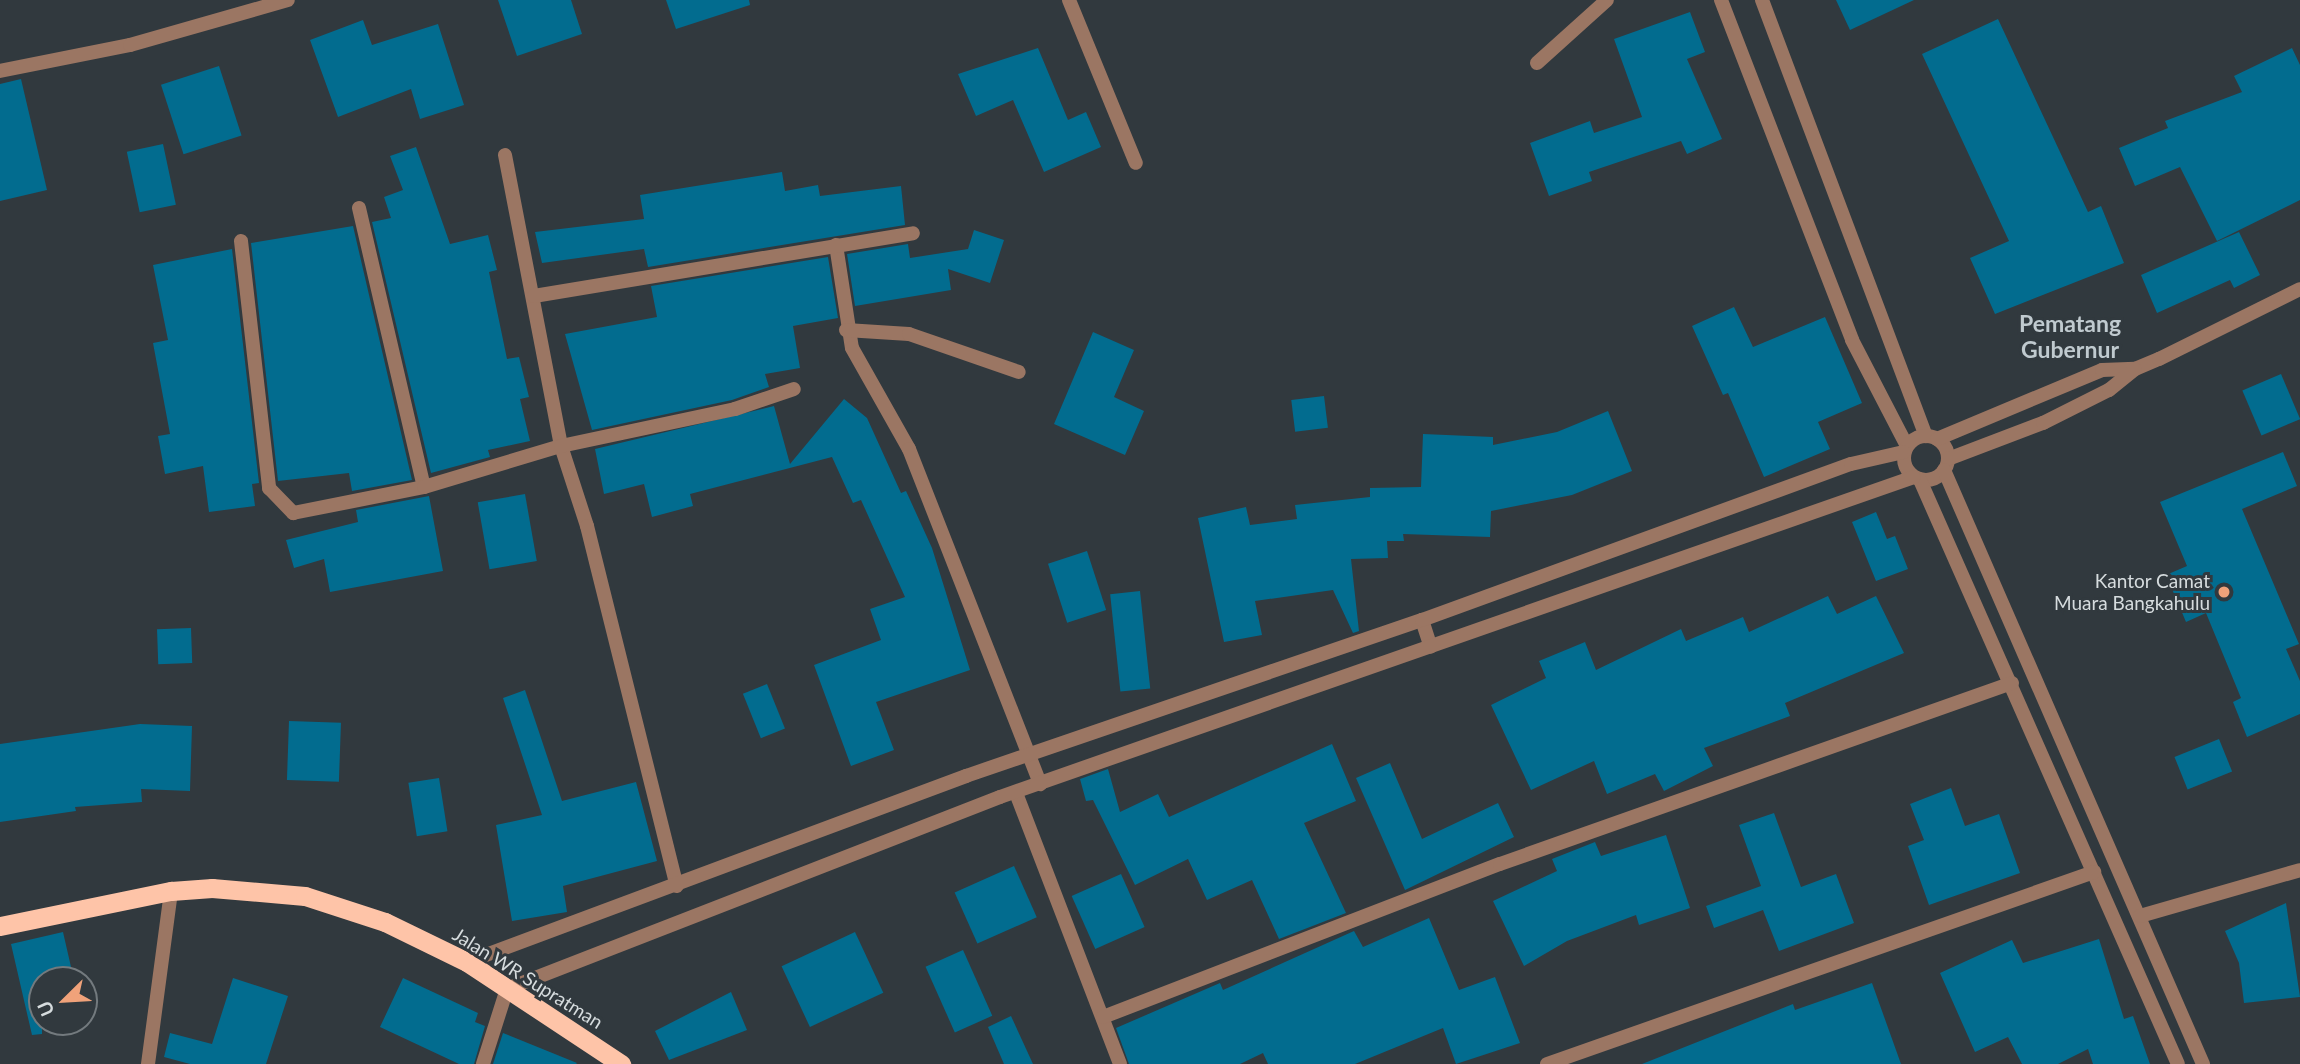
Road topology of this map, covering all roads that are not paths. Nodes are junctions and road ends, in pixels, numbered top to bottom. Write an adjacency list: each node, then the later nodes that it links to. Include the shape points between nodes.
1 (288, 0): 7 (street, via 130,45)
2 (1069, 0): 9 (street)
3 (1607, 0): 6 (street)
4 (1721, 0): 22 (street, via 1852,340)
5 (1762, 0): 20 (street)
6 (1537, 63)
7 (0, 71)
8 (505, 155): 15 (street)
9 (1136, 163)
10 (359, 208): 25 (street)
11 (913, 233): 13 (street)
12 (241, 241): 25 (street, via 269,488 293,513 309,513)
13 (836, 245): 15 (street); 16 (street, via 847,290)
14 (2300, 289): 17 (street)
15 (534, 296): 21 (street)
16 (846, 330): 18 (street, via 909,334); 29 (street, via 909,449)
17 (2135, 369): 20 (street, via 2102,370); 23 (street, via 2109,390)
18 (1019, 372)
19 (794, 389): 21 (street, via 735,409)
20 (1932, 438): 22 (street); 23 (street)
21 (561, 446): 25 (street); 34 (street, via 587,526)
22 (1905, 449): 24 (street); 26 (street, via 1851,464)
23 (1946, 465): 24 (street, via 1929,481); 36 (street)
24 (1917, 478): 27 (street); 28 (street)
25 (424, 487)
26 (1422, 620): 27 (street); 29 (street)
27 (1431, 647): 30 (street)
28 (2012, 683): 33 (street); 40 (street, via 1500,864)
29 (1028, 755): 30 (street); 34 (street)
30 (1040, 784): 31 (street)
31 (1016, 793): 39 (street); 40 (street)
32 (2300, 870): 36 (street)
33 (2094, 872): 45 (street); 46 (street)
34 (677, 886): 38 (street)
35 (171, 891): 37 (highway, Jalan WR Supratman); 38 (highway, Jalan WR Supratman, via 212,888 305,896 385,922); 41 (street)
36 (2140, 916): 47 (street)
37 (0, 926)
38 (467, 962): 39 (highway, Jalan WR Supratman)
39 (507, 989): 42 (street); 43 (highway, Jalan WR Supratman)
40 (1103, 1017): 44 (street)
41 (148, 1064)
42 (483, 1064)
43 (621, 1064)
44 (1120, 1064)
45 (1548, 1064)
46 (2178, 1064)
47 (2203, 1064)

